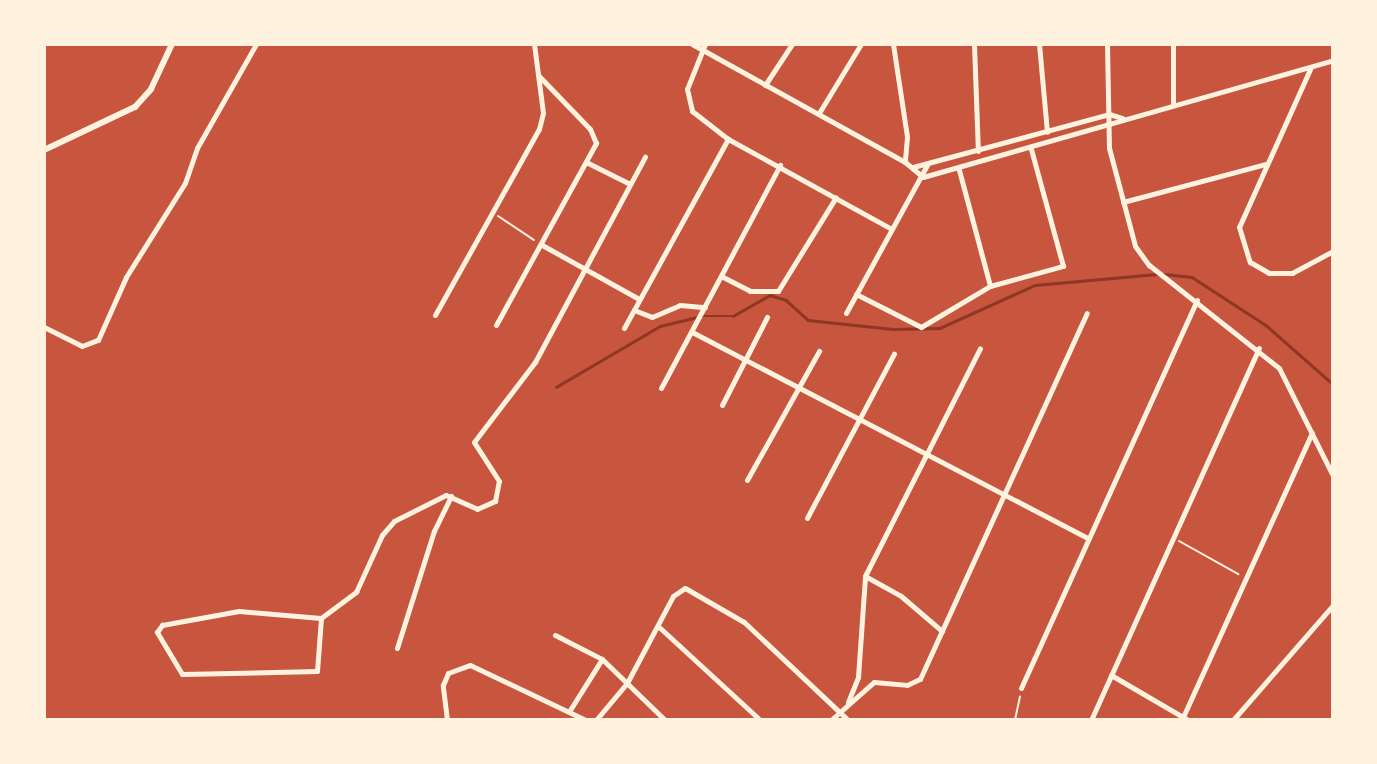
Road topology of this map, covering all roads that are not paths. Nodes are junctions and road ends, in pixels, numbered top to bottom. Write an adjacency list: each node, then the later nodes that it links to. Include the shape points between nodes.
1 (172, 44): 25 (street, via 151,89 135,107)
2 (256, 44): 55 (street, via 197,148 185,183 92,345 82,346)
3 (534, 44): 15 (street)
4 (692, 44): 12 (street)
5 (792, 44): 16 (street)
6 (861, 44): 18 (street)
7 (893, 44): 28 (street, via 905,116)
8 (975, 44): 26 (street)
9 (1039, 44): 22 (street)
10 (1107, 44): 19 (street)
11 (1172, 44): 17 (street)
12 (705, 47): 16 (street); 23 (street, via 686,102)
13 (1333, 60): 14 (street)
14 (1311, 67): 17 (street); 30 (street)
15 (538, 75): 29 (street, via 595,136); 52 (street, via 540,129)
16 (765, 85): 18 (street)
17 (1173, 105): 20 (street)
18 (819, 113): 28 (street)
19 (1109, 114): 20 (street); 21 (street); 22 (street)
20 (1122, 118): 21 (street)
21 (1107, 126): 24 (street); 38 (street)
22 (1046, 132): 26 (street)
23 (729, 139): 31 (street); 46 (street)
24 (1031, 149): 34 (street); 44 (street, via 1064,261 1060,268)
25 (44, 150)
26 (978, 151): 32 (street)
27 (645, 157): 36 (street)
28 (905, 162): 33 (street)
29 (589, 163): 36 (street); 40 (street)
30 (1266, 164): 38 (street); 41 (street, via 1239,227 1250,262 1269,273 1292,273)
31 (779, 165): 37 (street); 43 (street)
32 (927, 165): 33 (street); 35 (street)
33 (913, 167): 35 (street)
34 (960, 170): 35 (street); 44 (street)
35 (923, 177): 39 (street)
36 (630, 184): 42 (street)
37 (836, 197): 39 (street); 43 (street, via 784,285 766,294)
38 (1123, 202): 47 (street, via 1135,246 1149,265)
39 (892, 229): 45 (street)
40 (542, 245): 42 (street); 54 (street)
41 (1333, 251)
42 (587, 269): 46 (street); 72 (street, via 535,362 474,442 499,481 495,501 477,509)
43 (720, 276): 48 (street)
44 (990, 286): 45 (street, via 921,327)
45 (856, 294): 50 (street)
46 (639, 299): 49 (street)
47 (1197, 300): 59 (street); 74 (street)
48 (705, 307): 49 (street, via 680,305 652,317); 57 (street)
49 (634, 310): 56 (street)
50 (846, 313)
51 (1087, 313): 71 (street)
52 (435, 315)
53 (767, 317): 62 (street)
54 (496, 325)
55 (44, 327)
56 (624, 328)
57 (692, 332): 62 (street); 64 (street)
58 (980, 348): 68 (street)
59 (1259, 348): 67 (street, via 1279,368); 83 (street)
60 (819, 351): 63 (street)
61 (894, 354): 66 (street)
62 (744, 359): 63 (street); 65 (street)
63 (797, 387): 66 (street); 70 (street)
64 (661, 388)
65 (722, 405)
66 (860, 418): 68 (street); 73 (street)
67 (1312, 433): 69 (street); 89 (street)
68 (929, 452): 71 (street); 75 (street)
69 (1333, 476)
70 (747, 480)
71 (1004, 495): 74 (street); 79 (street)
72 (451, 496): 77 (street, via 439,497 388,527 356,592); 81 (street, via 434,531)
73 (807, 518)
74 (1088, 537): 85 (street)
75 (865, 576): 79 (street, via 901,596); 86 (street, via 858,677)
76 (1333, 606): 98 (street)
77 (321, 618): 77 (street, via 317,671 182,674 158,628 239,611)
78 (659, 627): 84 (street); 88 (street, via 673,596 685,588 744,622); 94 (street)
79 (942, 631): 86 (street, via 914,684 874,682)
80 (555, 635): 82 (street)
81 (397, 648)
82 (602, 659): 84 (street); 87 (street)
83 (1111, 675): 89 (street); 97 (street)
84 (627, 683): 92 (street); 93 (street)
85 (1021, 688)
86 (847, 705): 88 (street)
87 (570, 710): 90 (street, via 483,670 459,665 448,673 443,685); 91 (street)
88 (839, 711): 95 (street); 96 (street)
89 (1186, 719)
90 (447, 720)
91 (586, 720)
92 (596, 720)
93 (665, 720)
94 (760, 720)
95 (831, 720)
96 (848, 720)
97 (1091, 720)
98 (1233, 720)

